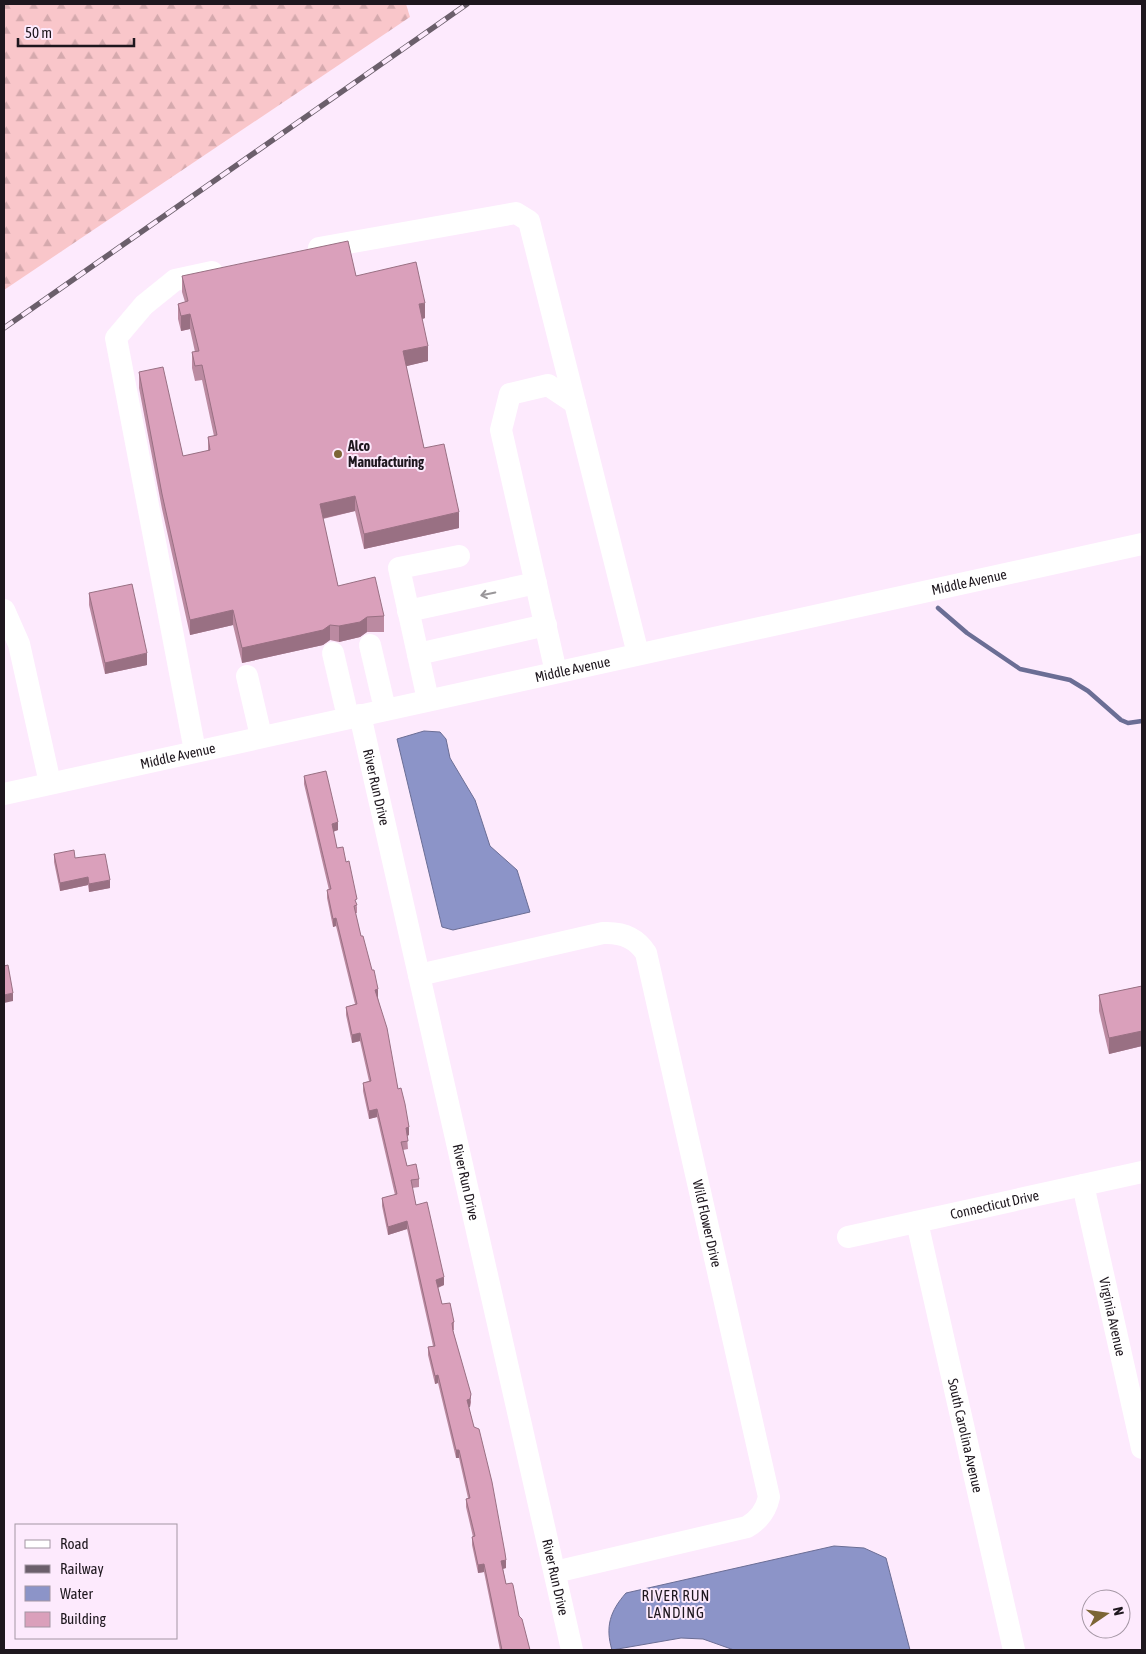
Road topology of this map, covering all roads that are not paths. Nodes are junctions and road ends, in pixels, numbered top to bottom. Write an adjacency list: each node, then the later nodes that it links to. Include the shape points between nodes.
1 (297, 253): 3 (street, via 516,214 522,217 529,221)
2 (232, 267): 20 (street, via 175,280 144,305 116,338)
3 (575, 404): 6 (street, via 548,385 510,394 501,430); 13 (street)
4 (1142, 544): 13 (street, Middle Avenue)
5 (459, 556): 8 (street, via 399,568)
6 (536, 583): 8 (street, one-way to 8); 9 (street)
7 (4, 610): 21 (street, via 19,644)
8 (408, 611): 12 (street)
9 (546, 625): 12 (street); 14 (street)
10 (370, 645): 17 (street)
11 (333, 653): 18 (street, River Run Drive)
12 (418, 654): 16 (street)
13 (638, 654): 14 (street, Middle Avenue)
14 (556, 672): 16 (street, Middle Avenue)
15 (247, 676): 19 (street)
16 (428, 700): 17 (street, Middle Avenue)
17 (384, 709): 18 (street, Middle Avenue)
18 (354, 716): 19 (street, Middle Avenue); 23 (street, River Run Drive)
19 (261, 736): 20 (street, Middle Avenue)
20 (195, 751): 21 (street, Middle Avenue)
21 (50, 784): 22 (street, Middle Avenue)
22 (4, 794)
23 (419, 975): 29 (street, River Run Drive); 29 (street, Wild Flower Drive, via 614,932 631,938 646,953 769,1497 764,1511 747,1527)
24 (1142, 1172): 25 (street, Connecticut Drive)
25 (1083, 1185): 26 (street, Connecticut Drive); 28 (street, Virginia Avenue)
26 (917, 1222): 27 (street, Connecticut Drive); 31 (street, South Carolina Avenue)
27 (848, 1237)
28 (1142, 1448)
29 (555, 1572): 30 (street, River Run Drive)
30 (572, 1650)
31 (1014, 1650)

